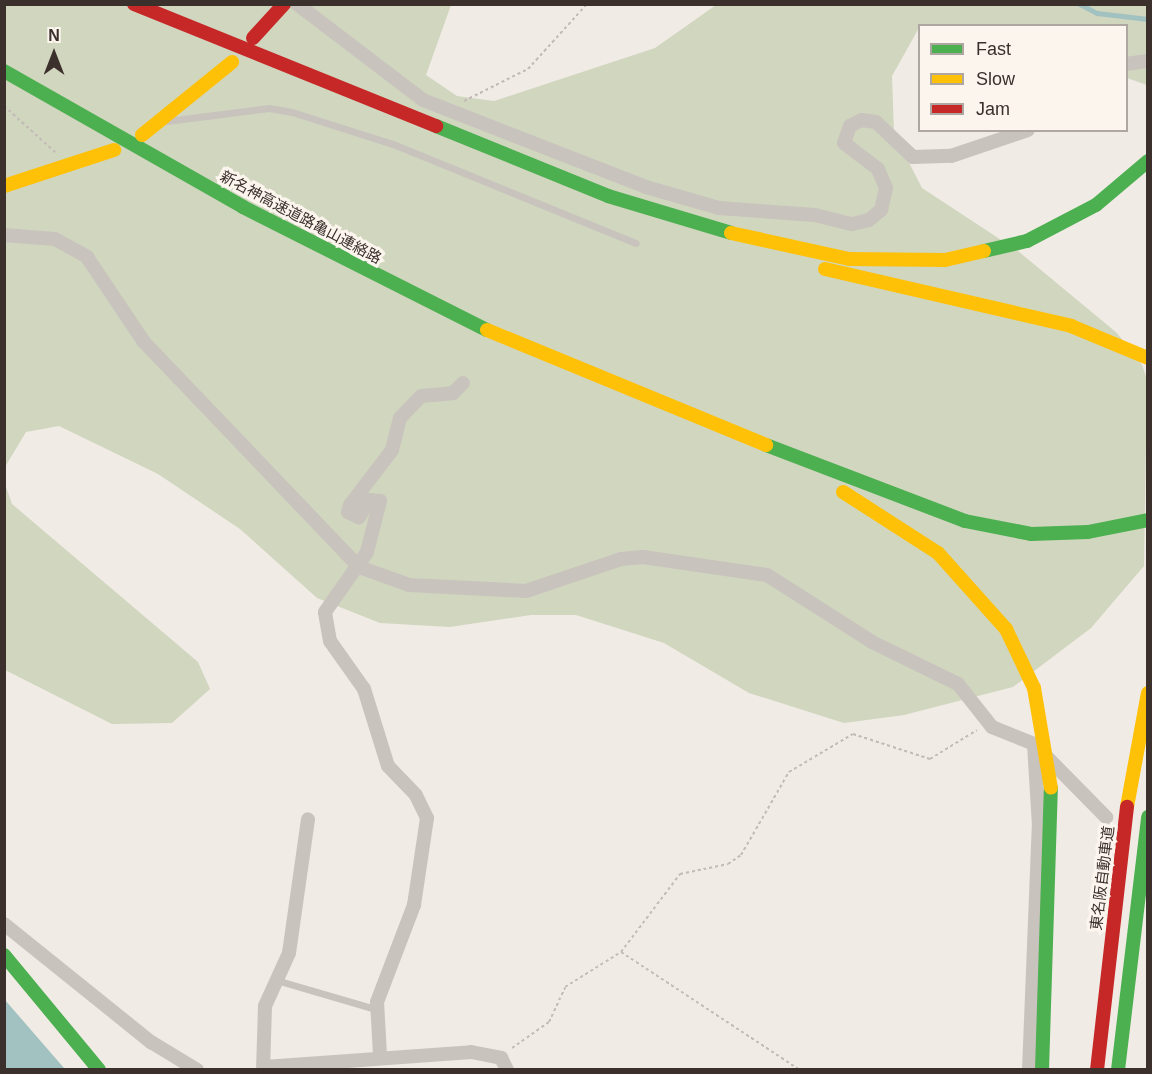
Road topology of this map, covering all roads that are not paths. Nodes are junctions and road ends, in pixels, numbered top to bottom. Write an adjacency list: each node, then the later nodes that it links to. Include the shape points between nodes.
1 (134, 4): 5 (main road)
2 (284, 4): 4 (main road)
3 (297, 4): 11 (street, via 423,100 636,183 719,208 815,215 852,224 877,215 886,188 878,169 846,147 846,131 856,122 876,122 913,157 959,154)
4 (253, 38)
5 (260, 57): 14 (main road, via 497,155 721,231 849,259 980,256 1063,225); 18 (main road, via 380,121 509,176 704,240 1021,313 1100,336)
6 (1148, 61): 8 (street)
7 (232, 62): 10 (main road)
8 (1128, 64)
9 (4, 71): 19 (main road, 新名神高速道路亀山連絡路, via 380,278)
10 (159, 122): 12 (main road); 17 (lane, via 269,108 292,112 393,144)
11 (1022, 132)
12 (142, 135)
13 (114, 150): 15 (main road)
14 (1148, 161)
15 (4, 186)
16 (4, 235): 22 (street, via 55,239 87,257 144,342)
17 (636, 243)
18 (1148, 358)
19 (592, 372): 21 (main road, via 928,510 1005,530 1062,534); 38 (main road, bridge, via 872,507 939,553 1006,629 1034,688 1047,741 1053,821)
20 (463, 383): 22 (street, via 453,393 437,392 412,402 400,418 392,450 354,495 348,512 353,517 372,498 380,501)
21 (1148, 520)
22 (359, 567): 24 (street, via 409,585 526,591 632,558 756,572 785,584 872,642 958,684 992,727); 31 (street, via 326,612 327,632 364,689 388,766 416,795 427,818 412,914)
23 (1148, 693): 39 (main road, 東名阪自動車道, via 1126,821)
24 (1034, 744): 25 (street); 37 (street, via 1040,826)
25 (1106, 817)
26 (1148, 817): 40 (main road)
27 (308, 819): 30 (street, via 296,919)
28 (4, 924): 36 (street, via 151,1042)
29 (4, 955): 35 (main road)
30 (276, 981): 31 (lane); 34 (street, via 265,1006)
31 (375, 1009): 32 (street)
32 (375, 1060): 33 (street, via 471,1052); 34 (street)
33 (504, 1064)
34 (264, 1068)
35 (99, 1070)
36 (197, 1070)
37 (1029, 1070)
38 (1042, 1070)
39 (1097, 1070)
40 (1118, 1070)

